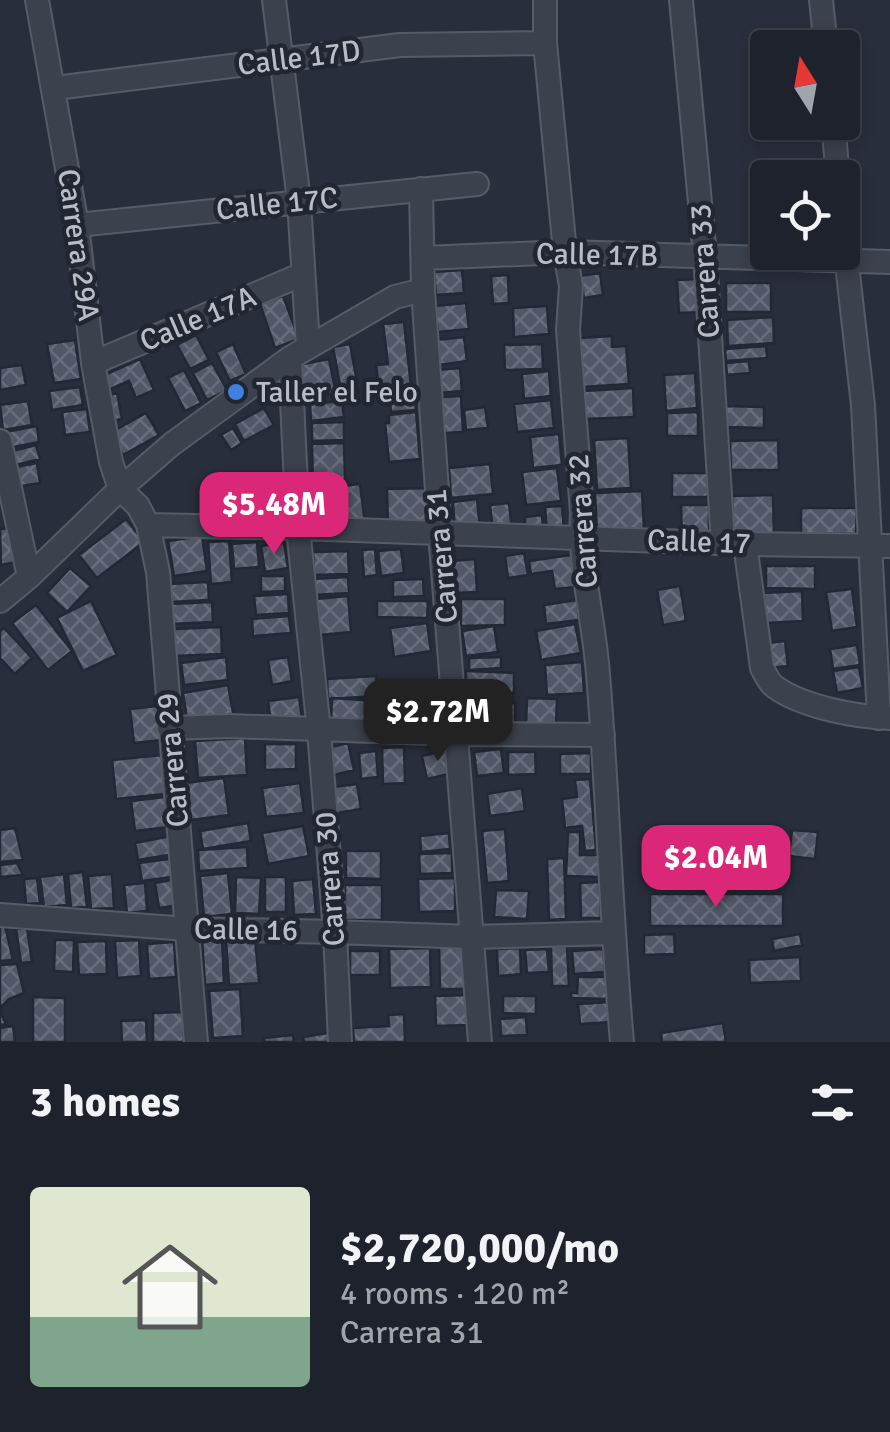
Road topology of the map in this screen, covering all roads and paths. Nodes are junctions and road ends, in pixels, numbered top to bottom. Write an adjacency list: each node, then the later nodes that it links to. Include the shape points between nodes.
1 (37, 0): 9 (street, Carrera 29A)
2 (274, 0): 8 (street, Carrera 30)
3 (544, 0): 7 (street, Carrera 32)
4 (682, 0): 15 (street, Carrera 33)
5 (822, 0): 6 (street)
6 (824, 30)
7 (545, 43): 8 (street, Calle 17D, via 400,45); 14 (street, Carrera 32)
8 (281, 60): 9 (street, Calle 17D); 12 (street, Carrera 30)
9 (54, 88): 13 (street, Carrera 29A)
10 (477, 184): 11 (street, Calle 17C)
11 (421, 189): 12 (street, Calle 17C); 16 (street, Carrera 31)
12 (299, 202): 13 (street, Calle 17C); 21 (street, Carrera 30)
13 (78, 225): 24 (street, Carrera 29A)
14 (565, 252): 15 (street, Calle 17B); 16 (street, Calle 17B); 30 (street, Carrera 32)
15 (705, 256): 17 (street, Calle 17B); 31 (street, Carrera 33)
16 (424, 258): 22 (street, Carrera 31)
17 (750, 258)
18 (860, 261): 19 (street, Calle 17B)
19 (890, 262)
20 (847, 270): 32 (street)
21 (303, 274): 23 (street, Carrera 30); 24 (street, Calle 17A)
22 (423, 290): 23 (street, via 396,297); 29 (street, Carrera 31)
23 (299, 352): 26 (street); 28 (street, Carrera 30)
24 (93, 364): 26 (street, Carrera 29A)
25 (0, 441): 33 (street)
26 (120, 488): 27 (street, Carrera 29); 33 (street)
27 (148, 525): 28 (street, Calle 17); 36 (street, Carrera 29, via 158,572)
28 (298, 528): 29 (street, Calle 17); 37 (street, Carrera 30)
29 (440, 533): 30 (street, Calle 17); 38 (street, Carrera 31)
30 (580, 539): 31 (street, Calle 17); 39 (street, Carrera 32)
31 (734, 544): 32 (street, Calle 17); 35 (street, Carrera 33, via 771,685 826,709)
32 (880, 546): 35 (street)
33 (29, 577): 34 (street)
34 (0, 601)
35 (884, 718)
36 (169, 728): 37 (street); 41 (street, Carrera 29)
37 (319, 730): 38 (street); 42 (street, Carrera 30)
38 (457, 734): 39 (street); 44 (street, Carrera 31)
39 (603, 736): 43 (street, Carrera 32)
40 (0, 915): 41 (street, Calle 16)
41 (188, 929): 42 (street, Calle 16); 45 (street, Carrera 29)
42 (335, 932): 44 (street, Calle 16); 46 (street, Carrera 30)
43 (612, 933): 44 (street, Calle 16); 48 (street, Carrera 32)
44 (472, 937): 47 (street, Carrera 31)
45 (196, 1042)
46 (340, 1042)
47 (480, 1042)
48 (622, 1042)

